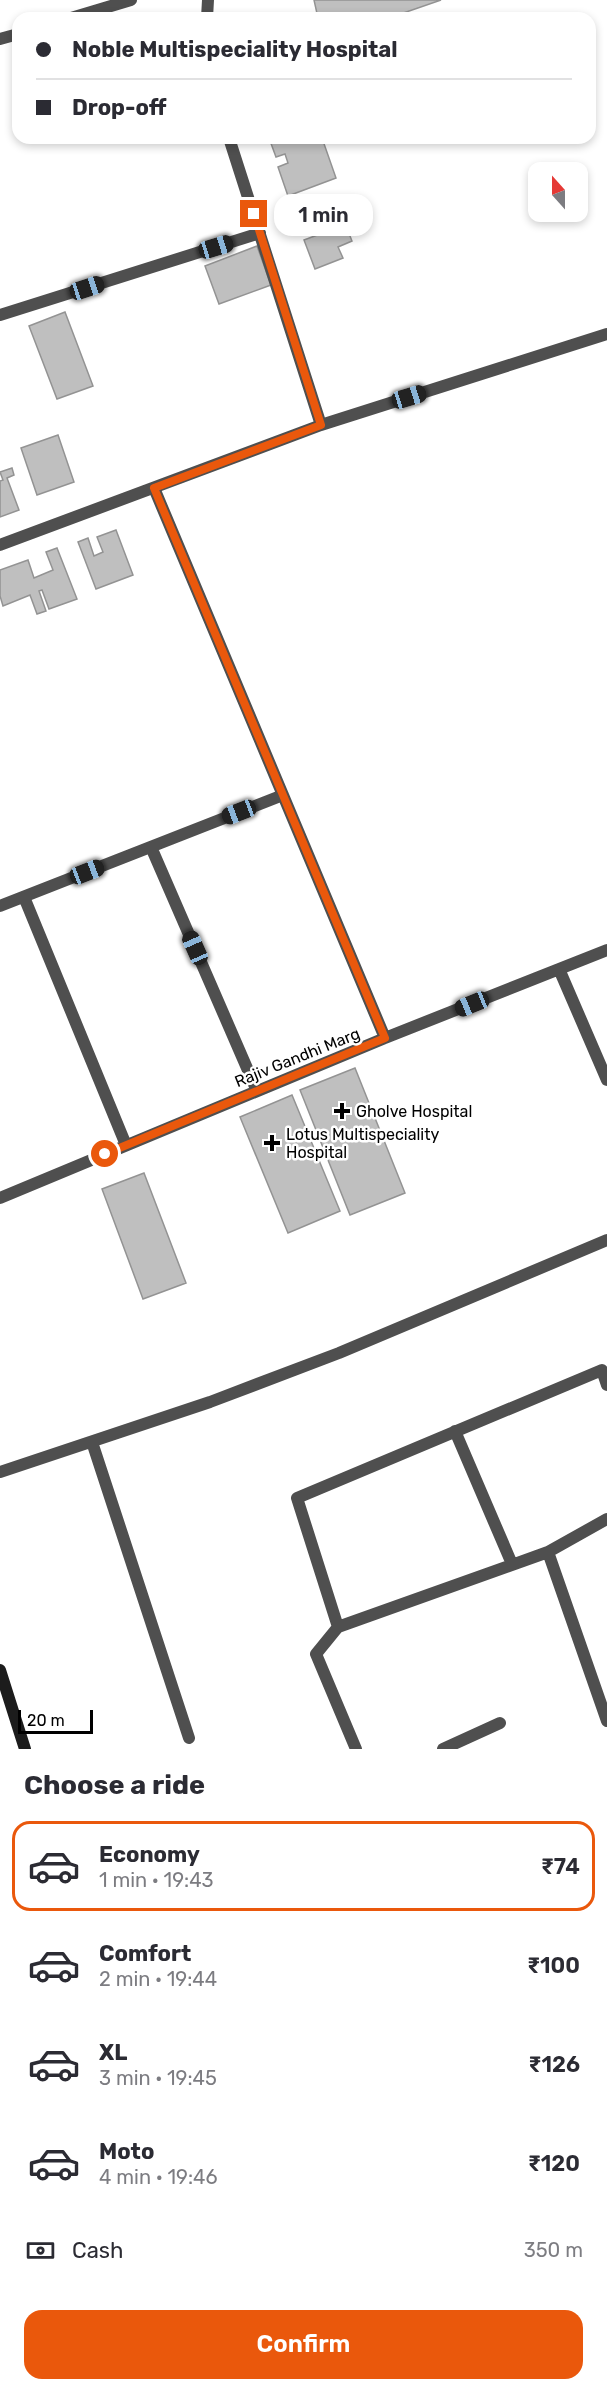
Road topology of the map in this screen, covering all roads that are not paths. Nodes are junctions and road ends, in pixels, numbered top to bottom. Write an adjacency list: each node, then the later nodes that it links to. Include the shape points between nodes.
1 (131, 0): 2 (street)
2 (91, 12)
3 (231, 144): 4 (street)
4 (260, 233): 5 (street); 7 (street)
5 (0, 315)
6 (607, 334): 7 (street)
7 (321, 425): 8 (street)
8 (154, 488): 9 (street); 10 (street)
9 (0, 544)
10 (283, 795): 11 (street); 16 (street)
11 (151, 847): 12 (street); 18 (street)
12 (24, 897): 13 (street); 19 (street)
13 (0, 906)
14 (607, 950): 15 (street, Rajiv Gandhi Marg)
15 (559, 969): 16 (street, Rajiv Gandhi Marg); 17 (street)
16 (385, 1038): 18 (street, Rajiv Gandhi Marg)
17 (607, 1080)
18 (258, 1091): 19 (street, Rajiv Gandhi Marg)
19 (126, 1145): 20 (street, Rajiv Gandhi Marg)
20 (0, 1197)
21 (607, 1240): 24 (street, via 339,1353)
22 (607, 1385): 23 (street, via 602,1370)
23 (455, 1431): 28 (street); 29 (street, via 297,1498)
24 (92, 1442): 25 (street); 33 (street)
25 (0, 1472)
26 (607, 1519): 27 (street)
27 (548, 1552): 28 (street); 31 (street)
28 (512, 1564): 29 (street)
29 (338, 1627): 35 (street, via 316,1654)
30 (0, 1670): 34 (street)
31 (607, 1721)
32 (500, 1723): 36 (street)
33 (189, 1738)
34 (25, 1749)
35 (356, 1749)
36 (443, 1749)

